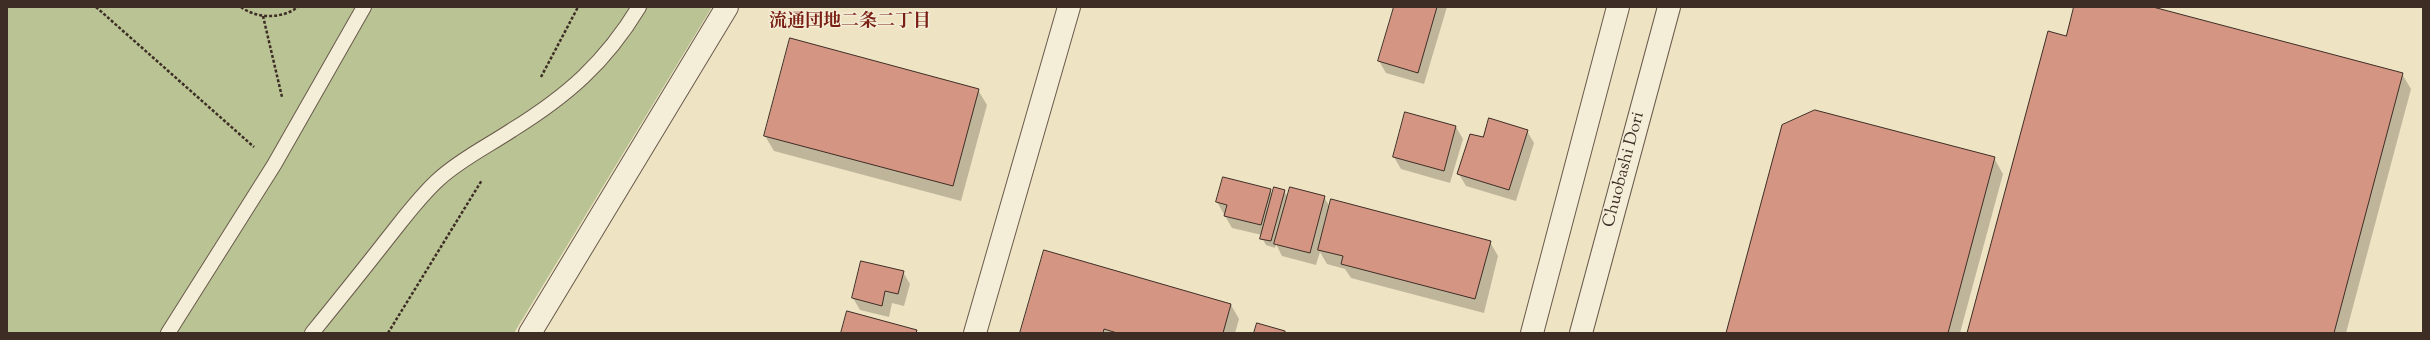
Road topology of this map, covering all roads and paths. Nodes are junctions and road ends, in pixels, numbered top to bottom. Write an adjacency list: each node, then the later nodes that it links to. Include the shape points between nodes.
1 (96, 7): 12 (path)
2 (241, 7): 10 (path)
3 (298, 7): 10 (path, via 280,15)
4 (364, 7): 11 (lane)
5 (639, 7): 14 (lane, via 615,43 574,87 513,130 466,158 439,179)
6 (727, 7): 15 (street)
7 (1069, 7): 16 (street)
8 (1618, 7): 17 (street)
9 (1669, 7): 18 (street, Chuobashi Dori)
10 (263, 16): 11 (path)
11 (291, 136): 12 (lane)
12 (274, 165): 13 (lane)
13 (168, 333)
14 (312, 333)
15 (530, 333)
16 (974, 333)
17 (1532, 333)
18 (1581, 333)

